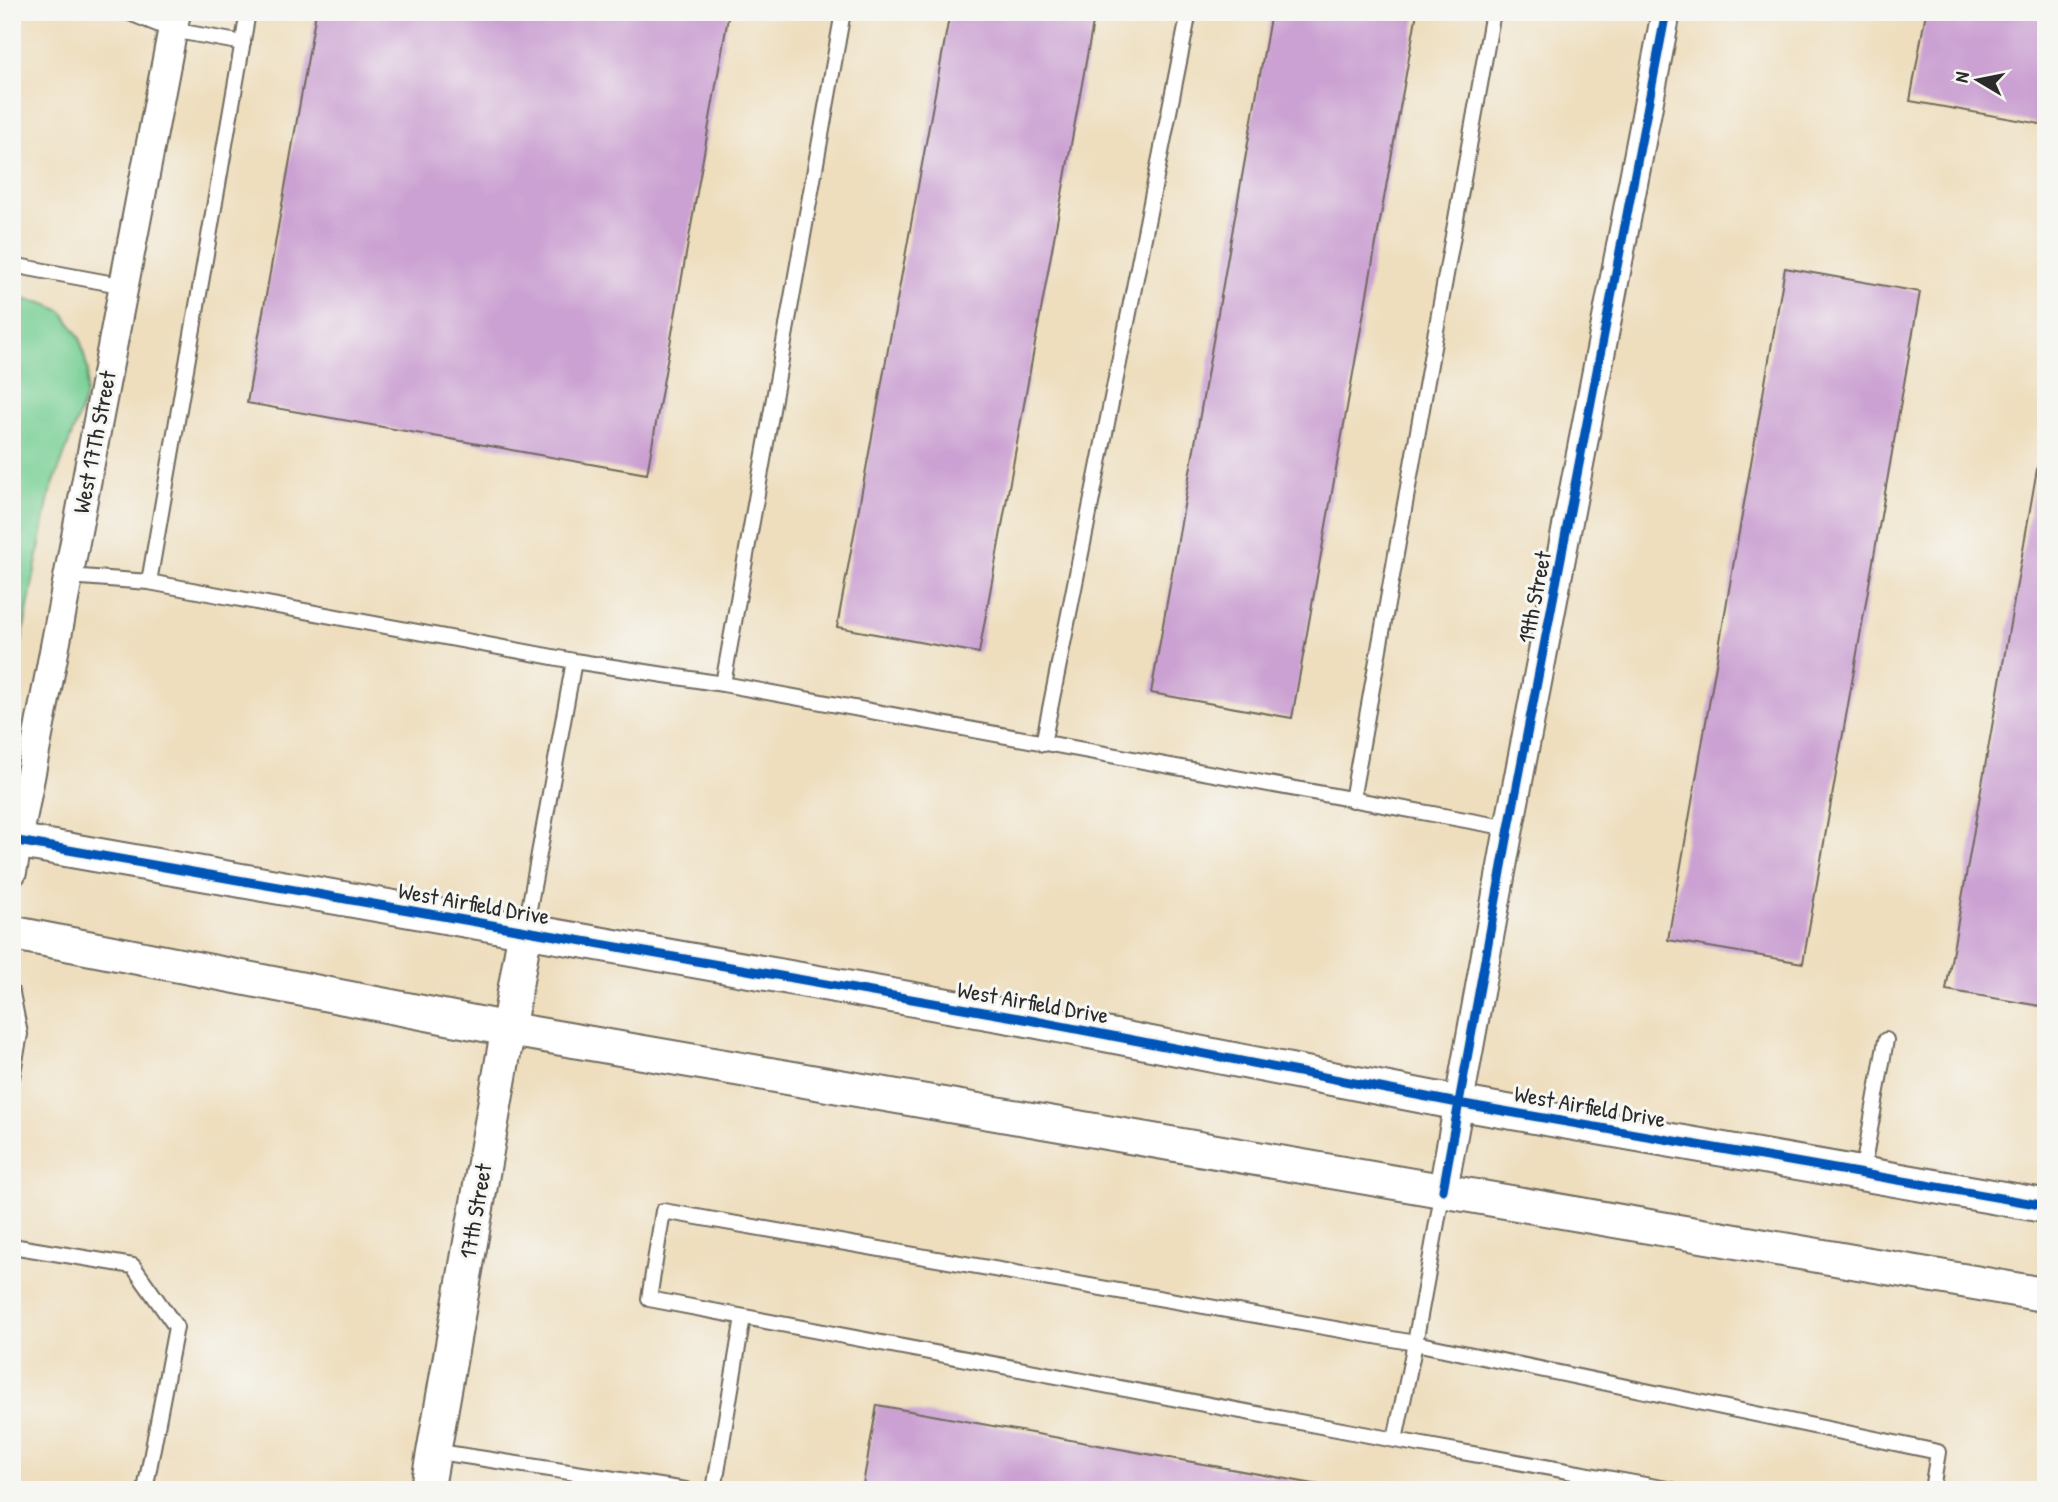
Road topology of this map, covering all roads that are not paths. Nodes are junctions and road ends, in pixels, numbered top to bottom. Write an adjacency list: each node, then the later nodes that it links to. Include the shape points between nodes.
1 (127, 12): 7 (lane)
2 (248, 12): 8 (lane)
3 (844, 12): 14 (lane)
4 (1189, 12): 15 (lane)
5 (1493, 12): 16 (lane)
6 (1666, 12): 17 (street, 19th Street)
7 (174, 21): 8 (lane); 10 (street, West 17Th Street)
8 (243, 43): 12 (lane)
9 (12, 265): 10 (lane)
10 (125, 286): 11 (street, West 17Th Street)
11 (68, 576): 12 (lane); 18 (street, West 17Th Street)
12 (149, 582): 13 (lane)
13 (574, 662): 14 (lane); 19 (lane)
14 (723, 684): 15 (lane)
15 (1043, 744): 16 (lane)
16 (1352, 800): 17 (lane)
17 (1509, 828): 25 (street, 19th Street)
18 (14, 851): 19 (street, West Airfield Drive)
19 (525, 932): 22 (street, 17th Street); 25 (street, West Airfield Drive, via 1030,1020)
20 (12, 933): 22 (street)
21 (12, 993): 24 (lane, via 20,1034)
22 (507, 1029): 27 (street); 34 (street, 17th Street)
23 (1886, 1040): 26 (lane)
24 (12, 1077)
25 (1458, 1103): 26 (street, West Airfield Drive); 27 (street, 19th Street)
26 (1862, 1174): 28 (street, West Airfield Drive)
27 (1443, 1190): 30 (street); 32 (lane)
28 (2046, 1206)
29 (12, 1246): 35 (lane, via 133,1266 176,1327)
30 (2046, 1295)
31 (743, 1317): 32 (lane, via 649,1299 663,1211); 33 (lane); 38 (lane)
32 (1415, 1343): 33 (lane); 40 (lane, via 1938,1451)
33 (1395, 1440): 39 (lane)
34 (433, 1451): 36 (street, 17th Street); 37 (lane)
35 (145, 1490)
36 (427, 1490)
37 (686, 1490)
38 (713, 1490)
39 (1673, 1490)
40 (1932, 1490)

